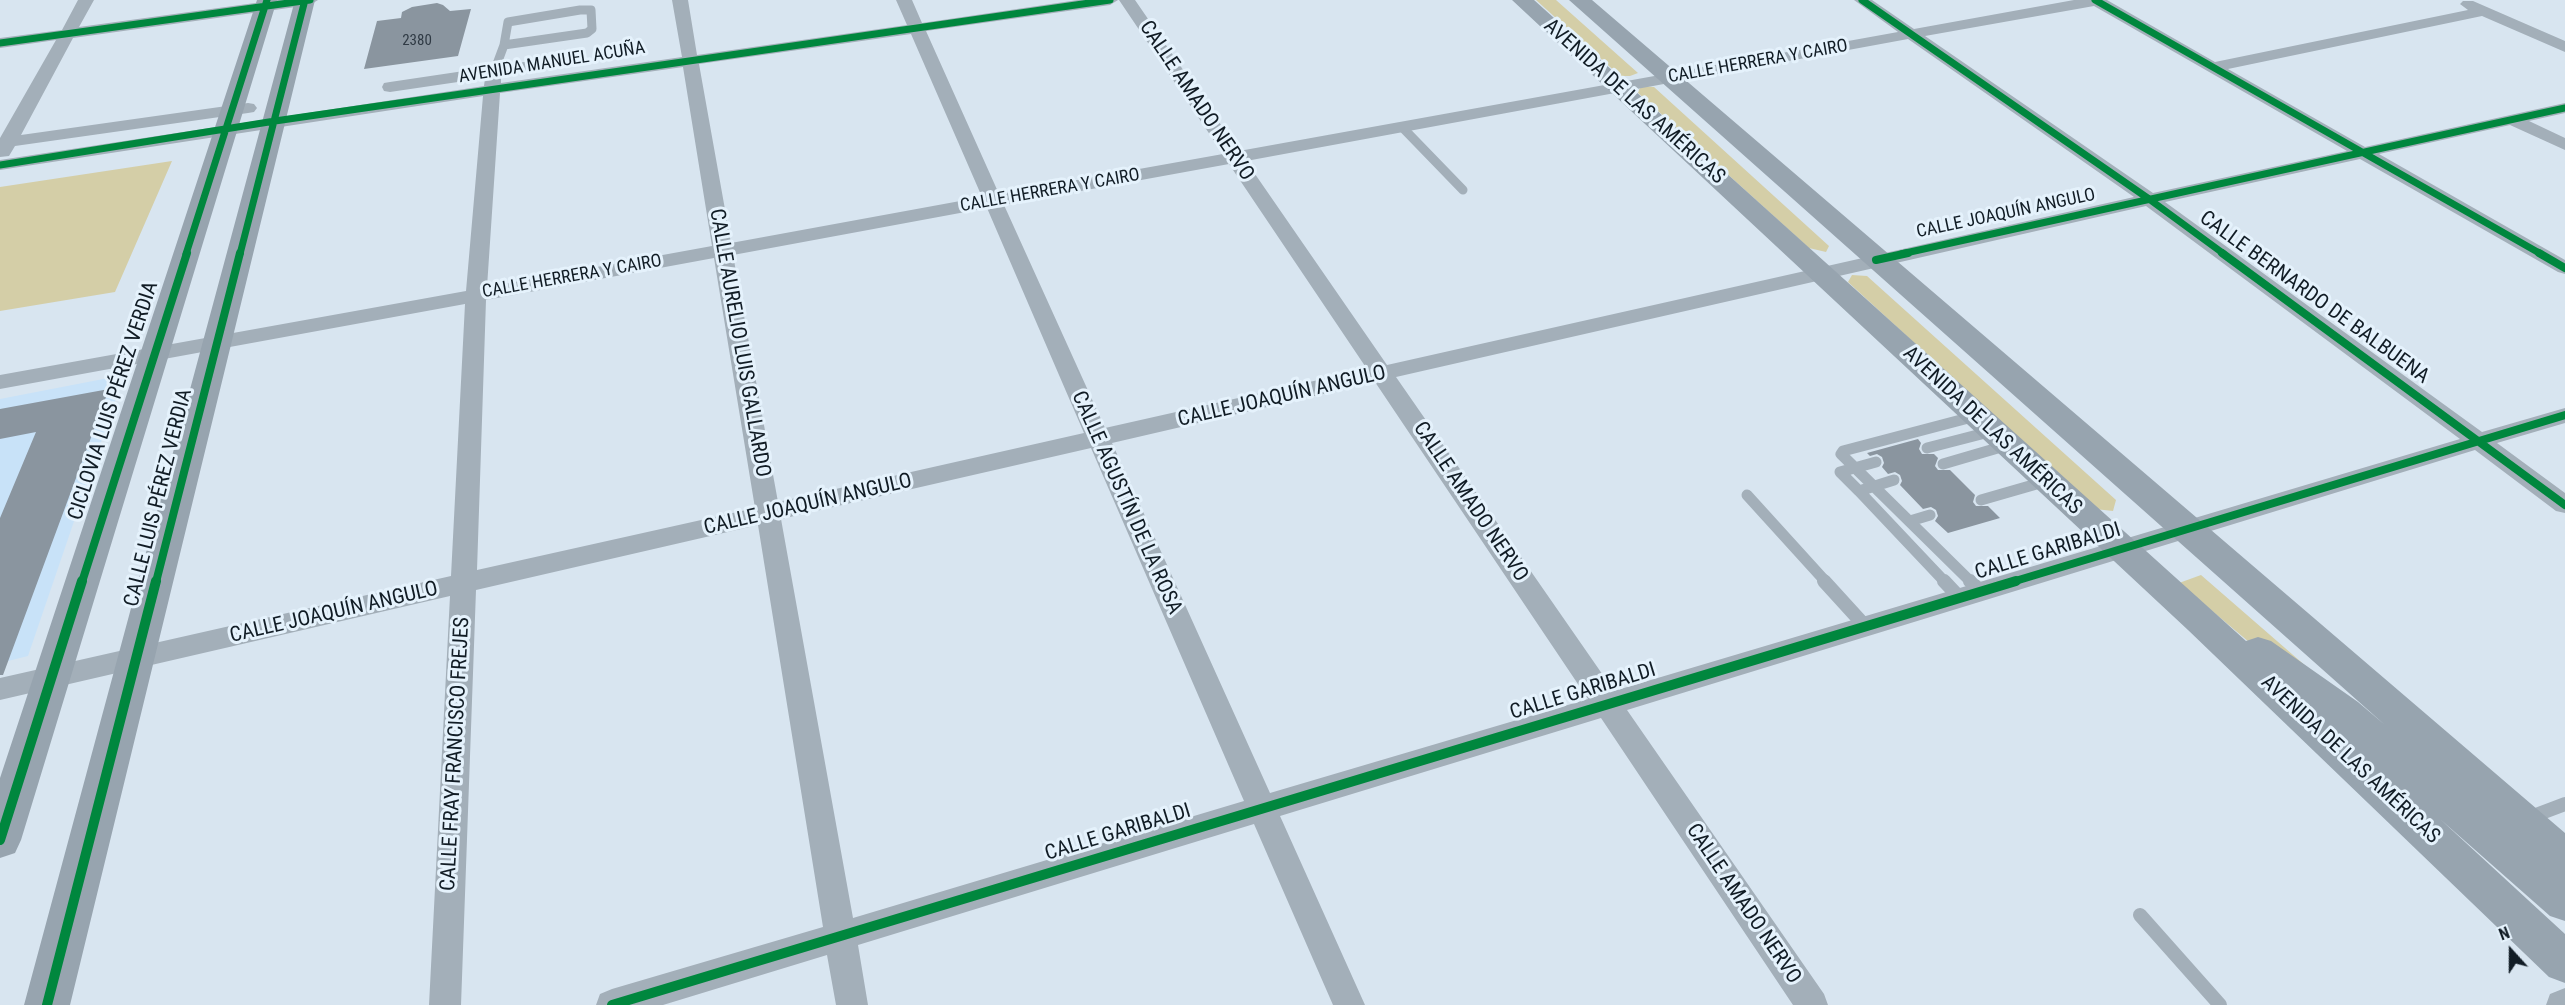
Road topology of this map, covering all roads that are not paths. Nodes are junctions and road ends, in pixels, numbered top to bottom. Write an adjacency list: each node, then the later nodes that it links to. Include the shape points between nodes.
1 (86, 0): 17 (street)
2 (305, 0): 3 (street); 13 (street); 30 (main road, CALLE LUIS PÉREZ VERDIA)
3 (310, 0)
4 (680, 0): 21 (street, CALLE AURELIO LUIS GALLARDO)
5 (1002, 0): 15 (street, AVENIDA MANUEL ACUÑA)
6 (1110, 0): 15 (street, AVENIDA MANUEL ACUÑA)
7 (1127, 0): 37 (street, CALLE AMADO NERVO)
8 (1522, 0): 27 (main road, AVENIDA DE LAS AMÉRICAS)
9 (1579, 0): 25 (main road, AVENIDA DE LAS AMÉRICAS)
10 (1862, 0): 18 (street, CALLE BERNARDO DE BALBUENA)
11 (2097, 0): 18 (street, CALLE HERRERA Y CAIRO); 24 (street)
12 (2458, 0): 14 (street)
13 (267, 3): 17 (street); 31 (main road, CALLE LUIS PÉREZ VERDIA)
14 (2483, 11): 22 (street); 24 (street)
15 (910, 13): 16 (street, AVENIDA MANUEL ACUÑA); 21 (street, AVENIDA MANUEL ACUÑA); 41 (street, CALLE AGUSTÍN DE LA ROSA)
16 (840, 22)
17 (68, 33): 19 (street); 35 (street)
18 (1912, 34): 25 (street, CALLE HERRERA Y CAIRO); 40 (street, CALLE BERNARDO DE BALBUENA)
19 (0, 43)
20 (504, 45): 20 (lane, via 506,24 511,20 591,10 592,29 587,33); 26 (lane)
21 (689, 47): 26 (street, AVENIDA MANUEL ACUÑA); 42 (street, CALLE AURELIO LUIS GALLARDO)
22 (2565, 47)
23 (597, 57): 26 (street, AVENIDA MANUEL ACUÑA)
24 (2213, 67): 36 (street)
25 (1668, 78): 27 (street, CALLE HERRERA Y CAIRO); 43 (main road, AVENIDA DE LAS AMÉRICAS)
26 (493, 80): 28 (street, AVENIDA MANUEL ACUÑA); 30 (street, AVENIDA MANUEL ACUÑA); 46 (street, CALLE FRAY FRANCISCO FREJES)
27 (1619, 87): 33 (street, CALLE HERRERA Y CAIRO); 45 (main road, AVENIDA DE LAS AMÉRICAS)
28 (376, 89)
29 (2565, 108): 32 (street, CALLE JOAQUÍN ANGULO)
30 (283, 109): 31 (street, AVENIDA MANUEL ACUÑA); 47 (main road, CALLE LUIS PÉREZ VERDIA)
31 (229, 119): 35 (street, AVENIDA MANUEL ACUÑA); 38 (street, AVENIDA MANUEL ACUÑA); 48 (main road, CALLE LUIS PÉREZ VERDIA)
32 (2513, 120): 34 (street); 36 (street, CALLE JOAQUÍN ANGULO)
33 (1402, 127): 37 (street, CALLE HERRERA Y CAIRO); 39 (lane)
34 (2565, 145)
35 (3, 147)
36 (2363, 152): 40 (street, CALLE JOAQUÍN ANGULO); 44 (street)
37 (1235, 157): 41 (street, CALLE HERRERA Y CAIRO); 49 (street, CALLE AMADO NERVO)
38 (0, 165)
39 (1463, 190)
40 (2149, 200): 43 (street, CALLE JOAQUÍN ANGULO); 54 (street, CALLE BERNARDO DE BALBUENA)
41 (992, 201): 42 (street, CALLE HERRERA Y CAIRO); 53 (street, CALLE AGUSTÍN DE LA ROSA)
42 (723, 250): 46 (street, CALLE HERRERA Y CAIRO); 66 (street, CALLE AURELIO LUIS GALLARDO)
43 (1876, 260): 45 (street, CALLE JOAQUÍN ANGULO); 69 (main road, AVENIDA DE LAS AMÉRICAS)
44 (2565, 268)
45 (1821, 274): 49 (street, CALLE JOAQUÍN ANGULO); 52 (main road, AVENIDA DE LAS AMÉRICAS)
46 (476, 295): 47 (street, CALLE HERRERA Y CAIRO); 71 (street, CALLE FRAY FRANCISCO FREJES)
47 (218, 342): 48 (street, CALLE HERRERA Y CAIRO); 75 (main road, CALLE LUIS PÉREZ VERDIA)
48 (155, 353): 50 (street, CALLE HERRERA Y CAIRO); 76 (main road, CALLE LUIS PÉREZ VERDIA)
49 (1382, 374): 53 (street, CALLE JOAQUÍN ANGULO); 78 (street, CALLE AMADO NERVO)
50 (0, 381)
51 (2565, 414): 54 (street, CALLE GARIBALDI)
52 (1992, 431): 55 (lane); 57 (lane); 58 (lane, via 1843,452); 60 (main road, AVENIDA DE LAS AMÉRICAS)
53 (1098, 439): 66 (street, CALLE JOAQUÍN ANGULO); 80 (street, CALLE AGUSTÍN DE LA ROSA)
54 (2478, 441): 65 (street, CALLE BERNARDO DE BALBUENA); 69 (street, CALLE GARIBALDI)
55 (1927, 448)
56 (1876, 462): 58 (lane)
57 (1943, 464)
58 (1855, 468): 61 (lane); 62 (lane, via 1840,472)
59 (1894, 480): 61 (lane)
60 (2047, 481): 64 (lane); 70 (main road, AVENIDA DE LAS AMÉRICAS)
61 (1875, 486): 62 (lane); 68 (lane)
62 (1859, 491): 72 (lane)
63 (1747, 495): 74 (lane)
64 (1981, 500)
65 (2565, 505)
66 (768, 514): 71 (street, CALLE JOAQUÍN ANGULO); 86 (street, CALLE AURELIO LUIS GALLARDO)
67 (1930, 515): 68 (lane)
68 (1910, 521): 72 (lane)
69 (2186, 529): 70 (street, CALLE GARIBALDI); 81 (main road, AVENIDA DE LAS AMÉRICAS)
70 (2121, 549): 72 (street, CALLE GARIBALDI); 73 (main road, AVENIDA DE LAS AMÉRICAS)
71 (463, 584): 75 (street, CALLE JOAQUÍN ANGULO); 89 (street, CALLE FRAY FRANCISCO FREJES)
72 (1970, 594): 74 (street, CALLE GARIBALDI)
73 (2201, 620): 84 (main road, via 2267,656 2344,713); 87 (main road, AVENIDA DE LAS AMÉRICAS)
74 (1865, 626): 78 (street, CALLE GARIBALDI)
75 (136, 658): 76 (street, CALLE JOAQUÍN ANGULO); 88 (main road, CALLE LUIS PÉREZ VERDIA)
76 (51, 678): 77 (street, CALLE JOAQUÍN ANGULO); 82 (main road, CALLE LUIS PÉREZ VERDIA)
77 (0, 689)
78 (1607, 704): 80 (street, CALLE GARIBALDI); 93 (street, CALLE AMADO NERVO)
79 (2565, 804): 81 (lane)
80 (1262, 808): 86 (street, CALLE GARIBALDI); 92 (street, CALLE AGUSTÍN DE LA ROSA)
81 (2522, 820): 83 (main road, AVENIDA DE LAS AMÉRICAS)
82 (0, 840)
83 (2565, 858)
84 (2565, 902)
85 (2140, 915): 94 (lane)
86 (840, 936): 90 (street, CALLE GARIBALDI); 91 (street, CALLE AURELIO LUIS GALLARDO)
87 (2565, 963)
88 (46, 1005)
89 (445, 1005)
90 (612, 1005)
91 (852, 1005)
92 (1349, 1005)
93 (1812, 1005)
94 (2220, 1005)

